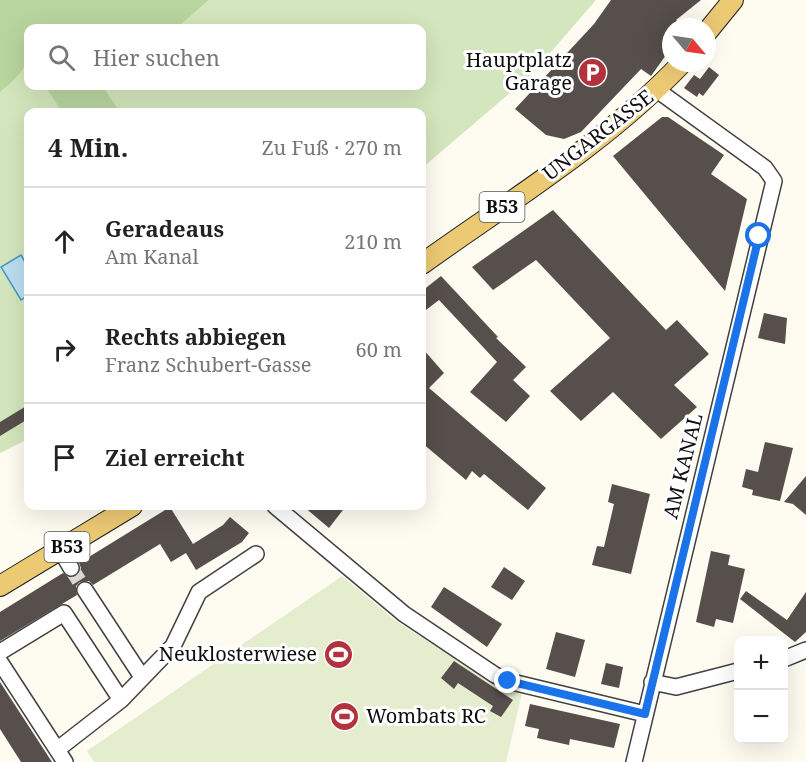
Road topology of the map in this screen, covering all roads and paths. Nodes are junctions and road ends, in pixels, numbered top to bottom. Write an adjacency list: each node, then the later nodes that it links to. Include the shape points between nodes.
1 (733, 0): 2 (main road)
2 (716, 21)
3 (674, 72): 4 (main road, UNGARGASSE / B53)
4 (657, 90): 5 (main road, UNGARGASSE / B53, via 584,151); 17 (street, AM KANAL, via 765,168 774,181)
5 (426, 261)
6 (127, 510): 9 (main road, B53, via 66,559)
7 (280, 510): 19 (street, via 404,614 495,675)
8 (256, 554): 16 (street, via 200,592 173,646)
9 (0, 586)
10 (86, 590): 16 (street)
11 (806, 650): 13 (street)
12 (0, 652): 18 (street, via 64,613)
13 (788, 657)
14 (0, 662): 20 (street)
15 (734, 672): 17 (street, via 676,687)
16 (142, 677): 18 (street)
17 (652, 682): 19 (street, AM KANAL)
18 (121, 700): 20 (street)
19 (645, 714): 21 (street, AM KANAL)
20 (62, 755)
21 (634, 762)

